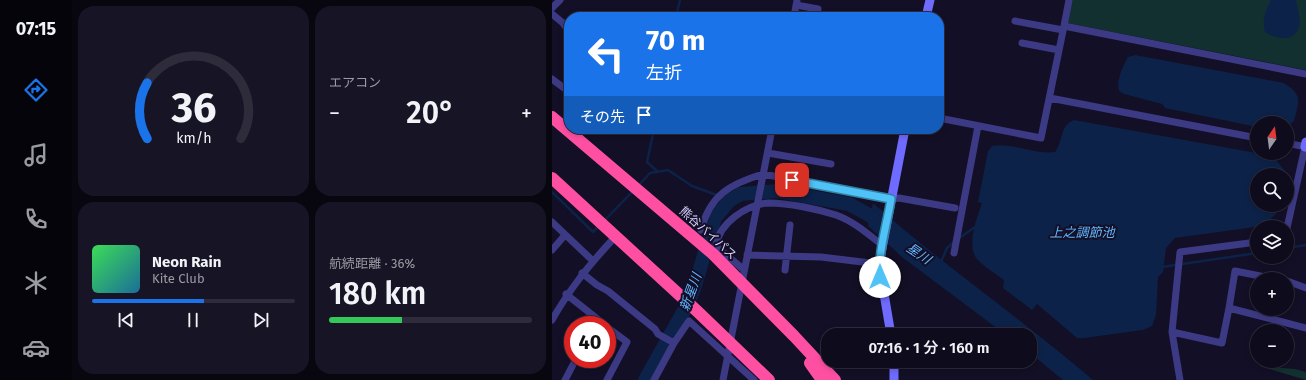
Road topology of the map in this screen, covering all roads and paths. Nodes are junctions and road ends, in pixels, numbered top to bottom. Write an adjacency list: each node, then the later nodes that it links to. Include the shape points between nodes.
1 (560, 0): 5 (street)
2 (930, 0): 8 (street)
3 (1069, 0): 12 (street)
4 (797, 2): 6 (street); 7 (street)
5 (552, 8)
6 (818, 9)
7 (795, 12)
8 (927, 12)
9 (552, 14): 11 (street)
10 (1015, 21): 12 (street)
11 (564, 24)
12 (1063, 28): 14 (street); 15 (street)
13 (1022, 43): 14 (street)
14 (1059, 50): 18 (street)
15 (1306, 74)
16 (552, 79): 17 (street)
17 (564, 88)
18 (1050, 98): 21 (street, via 1041,138); 26 (street)
19 (552, 117): 22 (highway, 熊谷バイパス)
20 (944, 119): 21 (street)
21 (978, 126): 45 (street)
22 (564, 127)
23 (572, 134): 40 (highway, 熊谷バイパス, via 636,188)
24 (771, 134): 29 (street)
25 (903, 134): 33 (street)
26 (1250, 137)
27 (1294, 144): 28 (street)
28 (1306, 145): 36 (street)
29 (768, 153): 30 (street); 31 (street)
30 (831, 164)
31 (763, 174): 33 (street); 34 (street); 40 (street, via 723,192 705,214)
32 (552, 178): 41 (highway)
33 (891, 201): 35 (street, via 899,198); 43 (street)
34 (756, 206): 43 (street, via 768,203 788,205 835,215); 46 (street); 50 (street, via 736,216 725,226 717,239 716,246)
35 (955, 208)
36 (1289, 220)
37 (552, 222): 39 (street)
38 (790, 225): 47 (street)
39 (565, 235): 44 (street); 48 (street)
40 (698, 235): 54 (highway, 熊谷バイパス)
41 (615, 237): 48 (street); 66 (highway)
42 (1250, 243): 64 (street, via 1180,252)
43 (882, 245): 49 (street)
44 (552, 250)
45 (954, 253)
46 (747, 255): 47 (street); 50 (street)
47 (787, 256): 49 (street); 51 (street)
48 (593, 261): 52 (street)
49 (879, 264): 61 (street)
50 (744, 270): 54 (street)
51 (785, 270)
52 (582, 273): 57 (street); 67 (street, via 655,329 658,334)
53 (1250, 274): 58 (street, via 1235,271)
54 (742, 284): 63 (highway, 熊谷バイパス); 66 (street)
55 (1294, 284): 56 (street)
56 (1306, 288)
57 (566, 294): 59 (street); 60 (street)
58 (1229, 308): 62 (street); 64 (street, via 1222,343)
59 (590, 316)
60 (552, 320)
61 (890, 328)
62 (1306, 328)
63 (788, 330): 79 (highway, via 790,339); 80 (highway, 熊谷バイパス)
64 (1172, 332): 82 (street)
65 (616, 334): 69 (street, via 627,342)
66 (730, 342): 68 (street); 78 (highway)
67 (673, 343): 68 (street, via 689,321); 75 (street)
68 (727, 356): 76 (street); 77 (street)
69 (616, 363)
70 (571, 368): 73 (street)
71 (613, 368): 74 (street)
72 (894, 368): 81 (street)
73 (565, 380)
74 (607, 380)
75 (654, 380)
76 (723, 380)
77 (754, 380)
78 (769, 380)
79 (822, 380)
80 (836, 380)
81 (894, 380)
82 (1180, 380)

